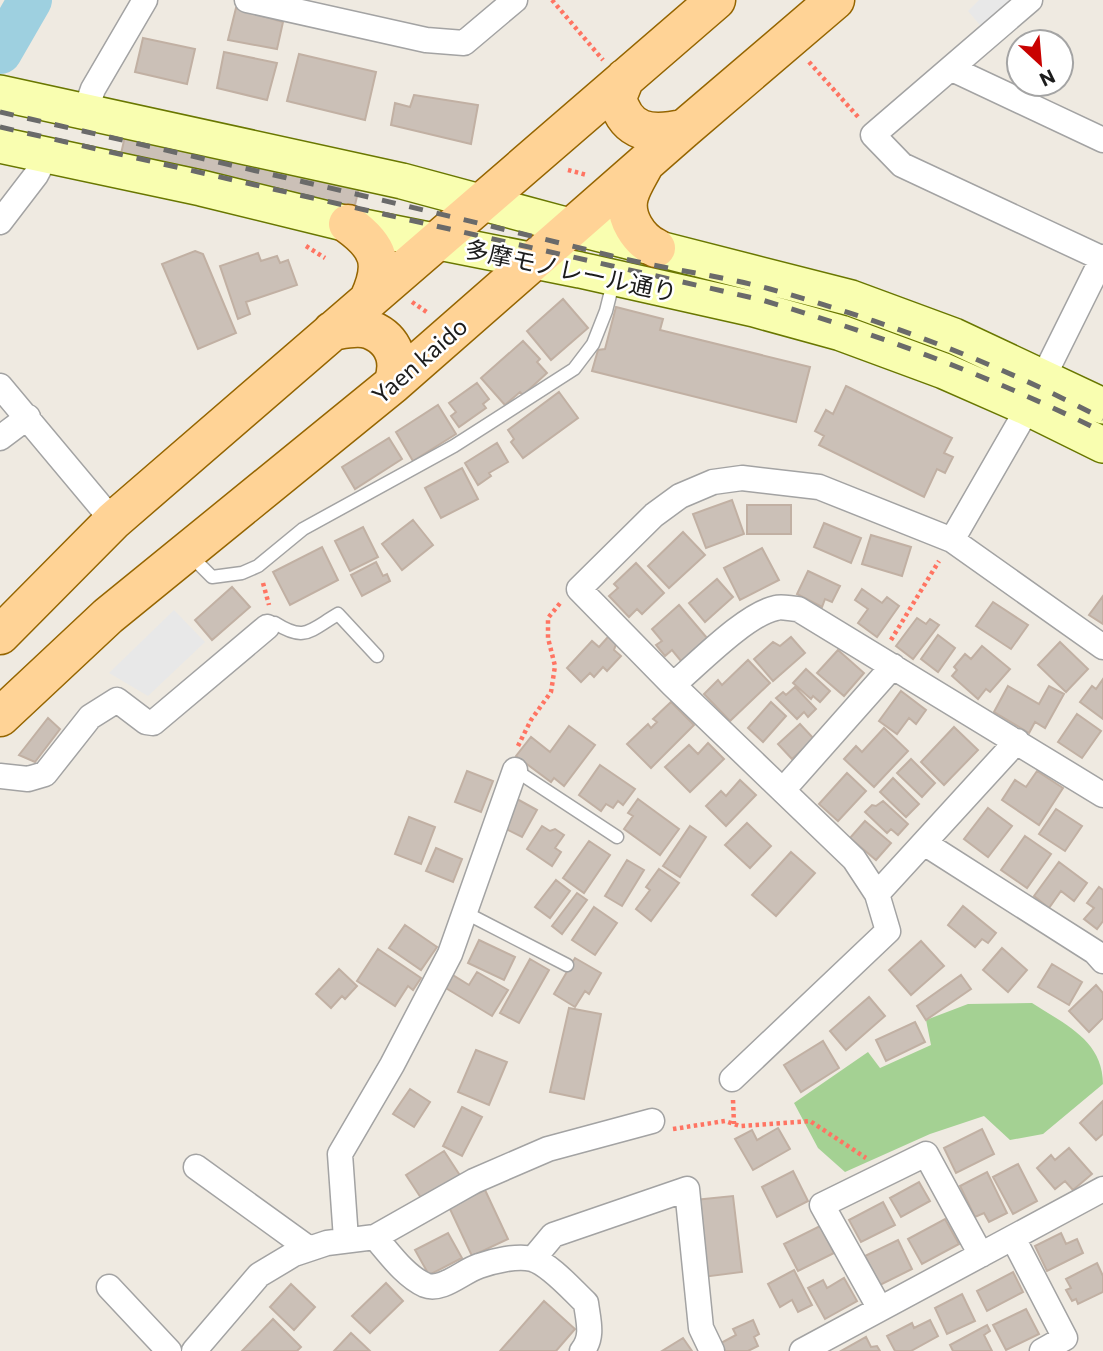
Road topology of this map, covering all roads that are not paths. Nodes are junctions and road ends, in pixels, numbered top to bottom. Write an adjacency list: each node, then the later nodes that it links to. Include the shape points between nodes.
1 (145, 0): 11 (street, via 93,89)
2 (247, 0): 7 (street)
3 (515, 0): 7 (street, via 464,43 426,40)
4 (716, 0): 9 (main road)
5 (835, 0): 12 (main road, Yaen kaido)
6 (1030, 0): 8 (street)
7 (278, 3)
8 (952, 69): 13 (street); 22 (street, via 873,135 902,165)
9 (616, 71): 12 (main road, via 617,99 627,121 662,133); 16 (main road)
10 (0, 93): 11 (main road, 多摩モノレール通り)
11 (70, 109): 16 (main road, 多摩モノレール通り)
12 (684, 129): 15 (main road, Yaen kaido)
13 (1103, 140)
14 (23, 150): 17 (street, via 36,175); 18 (main road, 多摩モノレール通り)
15 (645, 163): 19 (main road, Yaen kaido); 21 (main road, via 627,208 639,236)
16 (482, 202): 19 (main road, 多摩モノレール通り); 20 (main road)
17 (0, 222)
18 (348, 224): 20 (main road, 多摩モノレール通り); 25 (main road, via 371,245 378,263 378,279)
19 (573, 227): 21 (main road, 多摩モノレール通り); 23 (main road, Yaen kaido)
20 (436, 242): 23 (main road, 多摩モノレール通り); 25 (main road)
21 (656, 248): 27 (main road, 多摩モノレール通り, via 851,298 954,336)
22 (1103, 258): 27 (street)
23 (534, 260): 24 (main road, 多摩モノレール通り); 28 (main road, Yaen kaido)
24 (614, 277): 31 (main road, 多摩モノレール通り, via 841,333); 37 (lane, via 593,344 573,369 454,446 303,529 258,566 242,573 212,578)
25 (369, 299): 26 (main road)
26 (332, 331): 28 (main road, via 370,329 385,340 395,354 398,370); 35 (main road)
27 (1044, 377): 30 (main road, 多摩モノレール通り); 31 (street)
28 (393, 384): 37 (main road, Yaen kaido)
29 (0, 386): 32 (street)
30 (1103, 406)
31 (1028, 408): 34 (main road, 多摩モノレール通り); 36 (street)
32 (28, 417): 33 (street); 35 (street)
33 (0, 438)
34 (1103, 445)
35 (113, 521): 39 (main road)
36 (952, 540): 40 (street); 43 (street, via 819,487 742,478 713,482 680,496 654,514 579,589)
37 (187, 552): 44 (main road, Yaen kaido, via 108,616)
38 (271, 625): 41 (lane, via 293,634 306,633 338,614); 47 (street, via 152,723 117,700 90,718 45,774 28,779)
39 (0, 635)
40 (1103, 647)
41 (377, 656)
42 (887, 662): 43 (street, via 798,609 777,607 758,615); 45 (street); 48 (street)
43 (673, 685): 48 (street)
44 (0, 717)
45 (1017, 741): 49 (street); 51 (street)
46 (515, 770): 50 (lane); 53 (street)
47 (0, 776)
48 (783, 790): 52 (street, via 854,859)
49 (1103, 795)
50 (617, 837)
51 (924, 843): 52 (street); 54 (street)
52 (877, 894): 56 (street, via 888,931)
53 (464, 912): 55 (lane); 62 (street, via 450,954 340,1154)
54 (1103, 961)
55 (567, 965)
56 (732, 1079)
57 (652, 1121): 60 (street, via 548,1149 474,1181)
58 (196, 1167): 63 (street)
59 (1103, 1189): 61 (street)
60 (375, 1237): 62 (street); 65 (street, via 403,1269 427,1286 436,1287 496,1261)
61 (1013, 1238): 64 (street); 73 (street, via 1065,1338)
62 (346, 1239): 63 (street)
63 (308, 1248): 69 (street, via 259,1275)
64 (981, 1255): 67 (street); 67 (street, via 926,1154 822,1205)
65 (533, 1259): 70 (street, via 586,1303 590,1335); 71 (street, via 553,1236 687,1189 701,1328)
66 (109, 1287): 68 (street)
67 (880, 1309): 72 (street)
68 (169, 1351)
69 (194, 1351)
70 (582, 1351)
71 (712, 1351)
72 (802, 1351)
73 (1042, 1351)

